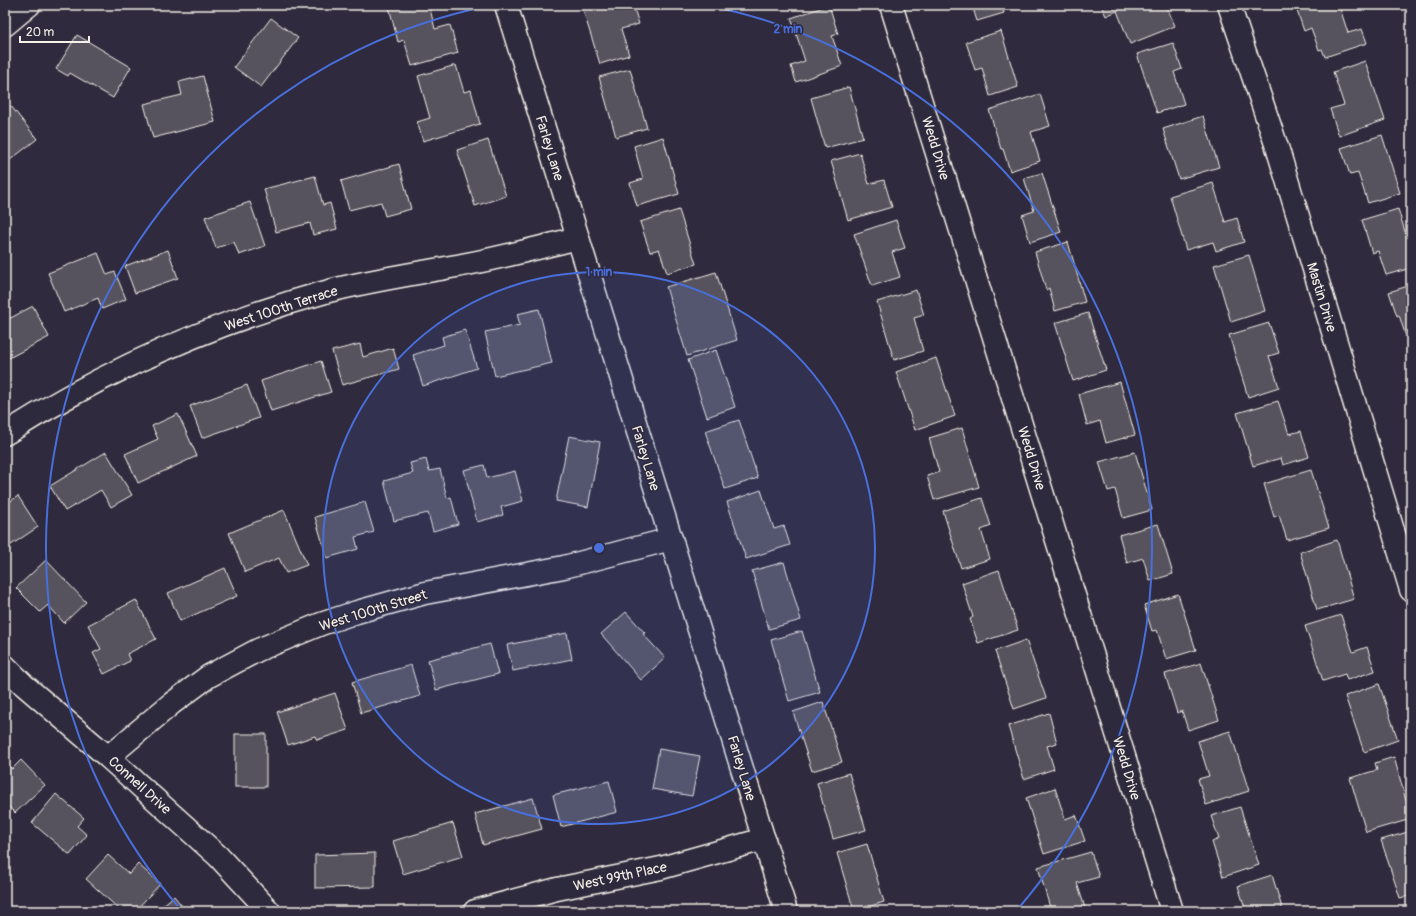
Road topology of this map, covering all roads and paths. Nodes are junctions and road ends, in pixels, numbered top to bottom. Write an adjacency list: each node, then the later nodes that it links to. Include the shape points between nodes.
1 (29, 5): 5 (street)
2 (506, 5): 6 (street, Farley Lane)
3 (891, 5): 16 (street, Wedd Drive)
4 (1229, 5): 9 (street, Mastin Drive, via 1278,150)
5 (5, 25)
6 (578, 238): 7 (street, West 100th Terrace, via 469,264 379,279 329,291 253,315 180,343 120,370); 8 (street, Farley Lane)
7 (5, 434)
8 (671, 539): 11 (street, West 100th Street, via 564,567 425,593 321,624 258,650 209,676 170,704); 12 (street, Farley Lane)
9 (1411, 590)
10 (5, 666): 11 (street, Connell Drive)
11 (108, 757): 13 (street, Connell Drive, via 218,856)
12 (764, 839): 14 (street, West 99th Place, via 661,868 557,889); 15 (street, Farley Lane)
13 (268, 911)
14 (475, 911)
15 (786, 911)
16 (1172, 911)

